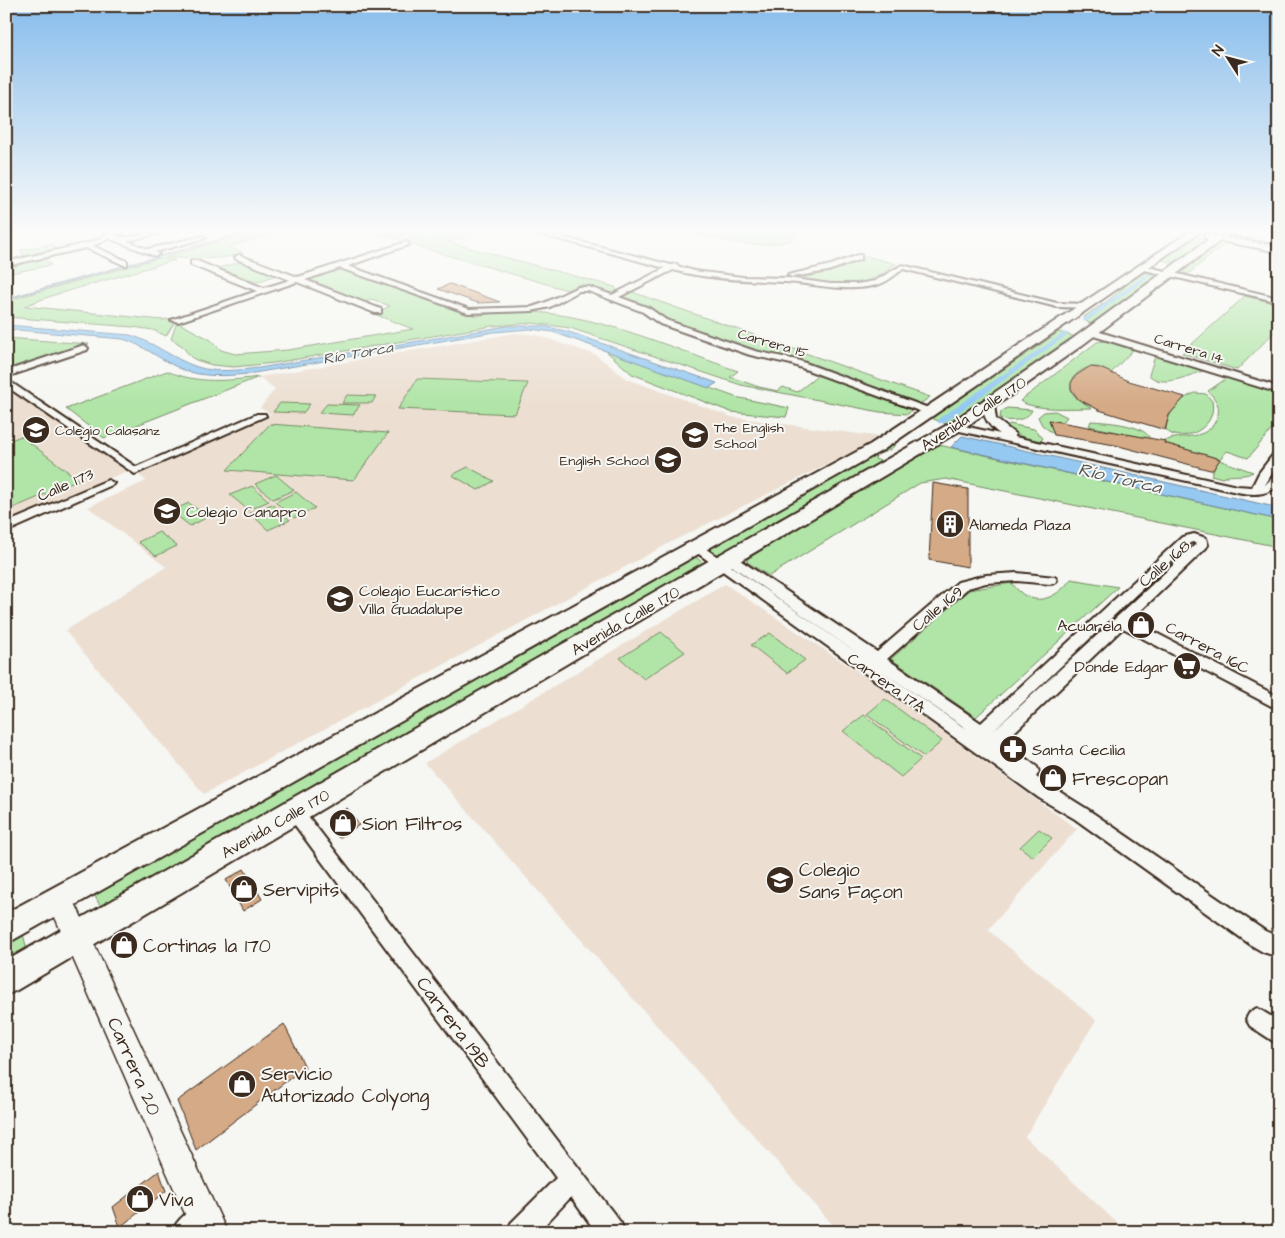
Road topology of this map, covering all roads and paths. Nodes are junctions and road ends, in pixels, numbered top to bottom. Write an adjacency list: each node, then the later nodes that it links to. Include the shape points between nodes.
1 (262, 290): 17 (street)
2 (324, 290): 15 (street)
3 (408, 290): 4 (street, Carrera 15, via 468,311 539,307)
4 (579, 290)
5 (589, 290): 11 (street, Carrera 15)
6 (623, 290): 11 (street)
7 (995, 290): 13 (street)
8 (1108, 290): 14 (main road, Avenida Calle 170); 18 (main road, via 1078,320 1081,327)
9 (1146, 290): 18 (main road, Avenida Calle 170)
10 (1233, 290): 12 (street)
11 (611, 296): 25 (street, Carrera 15, via 646,310 664,322 753,353 794,362)
12 (1279, 300)
13 (1057, 305): 14 (street); 16 (street)
14 (1086, 306): 16 (main road, Avenida Calle 170)
15 (378, 311)
16 (1071, 316): 25 (main road, Avenida Calle 170)
17 (175, 320)
18 (1093, 330): 22 (street, Carrera 14); 23 (street, Carrera 14); 24 (main road, Avenida Calle 170)
19 (84, 348): 20 (street)
20 (6, 374)
21 (6, 382): 26 (street, via 135,471)
22 (1279, 386)
23 (1279, 390)
24 (989, 405): 27 (main road, Avenida Calle 170); 28 (street, via 988,413 996,426)
25 (930, 412): 34 (main road, Avenida Calle 170, via 877,447)
26 (261, 416)
27 (955, 427): 28 (street); 35 (main road, Avenida Calle 170)
28 (1032, 445): 32 (street)
29 (1279, 454): 32 (street)
30 (1279, 477): 32 (street, via 1270,488)
31 (108, 483): 33 (street, Calle 173)
32 (1256, 491)
33 (6, 528)
34 (695, 547): 35 (street, Carrera 17A); 42 (main road, Avenida Calle 170)
35 (725, 562): 38 (street, Carrera 17A); 41 (main road, Avenida Calle 170)
36 (1050, 580): 38 (street, Calle 169, via 986,578 963,585)
37 (1122, 621): 39 (street, Carrera 16C); 40 (street, Calle 168); 40 (street, Calle 168, via 1202,546 1202,541 1186,540)
38 (872, 664): 40 (street, Carrera 17A, via 967,721)
39 (1279, 704)
40 (982, 742): 45 (street, Carrera 17A, via 1045,794 1082,814 1258,938)
41 (295, 812): 44 (main road, Avenida Calle 170); 49 (street, Carrera 19B)
42 (60, 899): 43 (main road, Avenida Calle 170); 44 (main road, Carrera 20)
43 (6, 929)
44 (77, 938): 46 (main road, Avenida Calle 170); 50 (main road, Carrera 20)
45 (1279, 947)
46 (6, 979)
47 (1257, 1019): 48 (street)
48 (1279, 1034)
49 (572, 1178): 51 (street); 52 (street, Carrera 19B)
50 (199, 1227)
51 (520, 1232)
52 (612, 1232)

